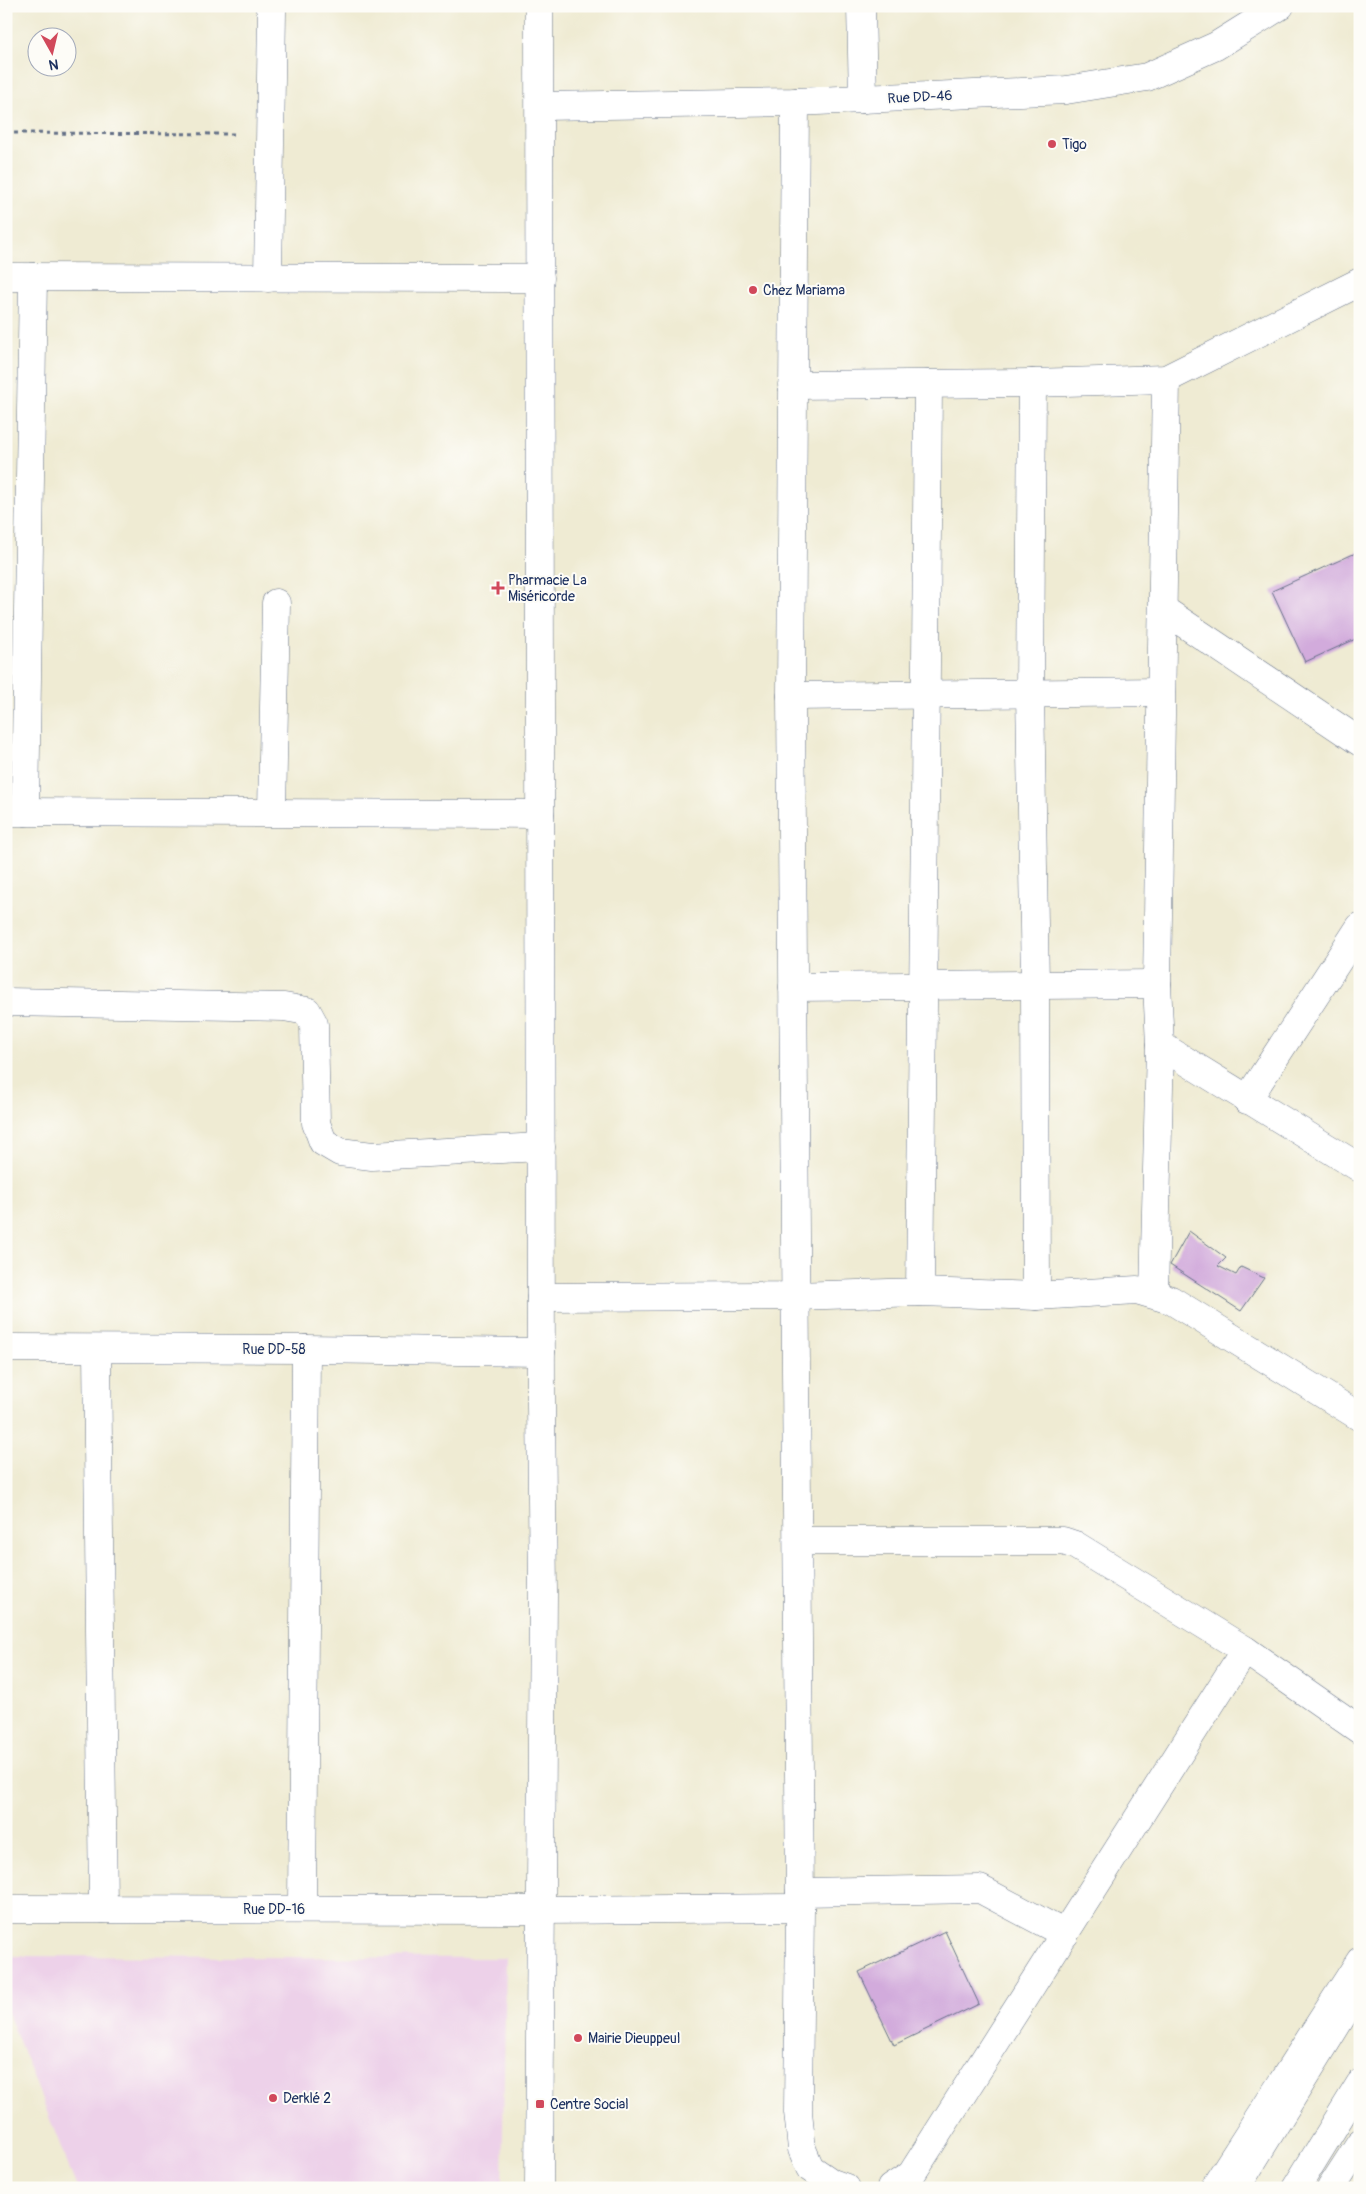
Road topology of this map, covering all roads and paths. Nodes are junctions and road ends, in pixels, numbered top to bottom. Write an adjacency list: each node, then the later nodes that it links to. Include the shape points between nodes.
1 (269, 6): 9 (street, via 272,12)
2 (539, 6): 7 (street)
3 (861, 6): 5 (street)
4 (1280, 6): 5 (street, Rue DD-46, via 1216,46 1147,77 1066,90)
5 (863, 99): 6 (street, Rue DD-46)
6 (795, 102): 7 (street, Rue DD-46); 17 (street)
7 (541, 106): 12 (street)
8 (6, 133): 9 (path)
9 (271, 134): 11 (street)
10 (19, 277): 11 (street); 25 (street)
11 (268, 278): 12 (street)
12 (540, 278): 27 (street)
13 (1360, 282): 14 (street)
14 (1166, 378): 15 (street); 19 (street)
15 (1032, 383): 16 (street); 21 (street)
16 (928, 384): 17 (street); 22 (street)
17 (792, 385): 23 (street)
18 (276, 603): 26 (street)
19 (1164, 610): 20 (street); 24 (street)
20 (1161, 692): 21 (street); 30 (street)
21 (1030, 693): 22 (street); 29 (street)
22 (924, 694): 23 (street); 31 (street)
23 (791, 696): 32 (street)
24 (1360, 742)
25 (16, 812): 26 (street)
26 (272, 812): 27 (street)
27 (540, 814): 36 (street)
28 (1360, 928): 35 (street)
29 (1035, 984): 30 (street); 31 (street); 41 (street)
30 (1157, 984): 34 (street)
31 (925, 985): 32 (street); 38 (street)
32 (792, 987): 40 (street)
33 (6, 1002): 36 (street, via 284,1007 307,1011 314,1024 316,1123 323,1142 340,1152 372,1156)
34 (1160, 1045): 35 (street); 39 (street)
35 (1247, 1100): 37 (street)
36 (541, 1147): 42 (street)
37 (1360, 1168)
38 (920, 1292): 40 (street); 41 (street)
39 (1154, 1294): 41 (street, via 1137,1290); 47 (street, via 1171,1300)
40 (795, 1296): 42 (street); 48 (street)
41 (1036, 1296)
42 (541, 1297): 46 (street)
43 (6, 1348): 44 (street, Rue DD-58)
44 (97, 1349): 45 (street, Rue DD-58); 54 (street)
45 (306, 1349): 46 (street, Rue DD-58); 52 (street)
46 (541, 1352): 55 (street)
47 (1360, 1417)
48 (798, 1541): 49 (street, via 1062,1540); 51 (street)
49 (1245, 1650): 50 (street); 56 (street)
50 (1360, 1730)
51 (800, 1900): 55 (street, Rue DD-16); 56 (street, Rue DD-16, via 980,1889); 62 (street, via 798,2112 802,2149 810,2168)
52 (302, 1908): 54 (street, Rue DD-16); 55 (street, Rue DD-16)
53 (6, 1909): 54 (street, Rue DD-16)
54 (103, 1909)
55 (541, 1910): 61 (street)
56 (1064, 1934): 63 (street, via 911,2175)
57 (1360, 1961): 64 (street)
58 (1360, 1988): 65 (street)
59 (1360, 2084): 66 (street)
60 (1360, 2143): 67 (street)
61 (539, 2188)
62 (846, 2188)
63 (890, 2188)
64 (1214, 2188)
65 (1236, 2188)
66 (1296, 2188)
67 (1332, 2188)

